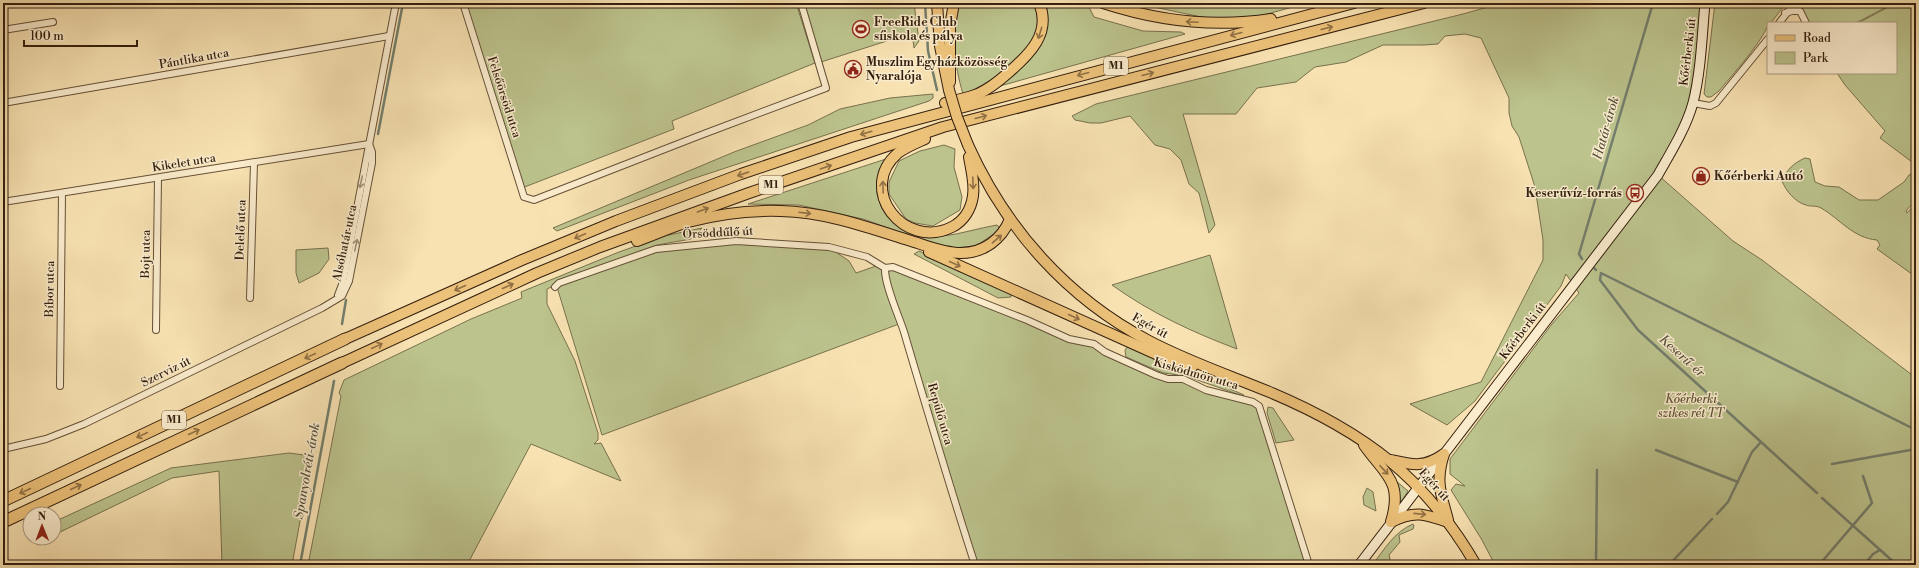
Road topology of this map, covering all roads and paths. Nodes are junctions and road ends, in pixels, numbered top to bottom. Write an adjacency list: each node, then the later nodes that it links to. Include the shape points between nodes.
1 (396, 3): 18 (street, Alsóhatár utca)
2 (463, 3): 3 (street, Felsőörsöd utca, via 524,197 534,200 826,88)
3 (801, 3)
4 (937, 3): 20 (main road, Egér út, via 942,59)
5 (954, 3): 20 (main road, via 950,26)
6 (1039, 3): 23 (main road, one-way to 23, via 1043,21 1041,34 1029,53 1013,69 977,94 920,112)
7 (1102, 3): 12 (main road, one-way to 7, via 1257,21 1220,23 1155,18)
8 (1354, 3): 12 (main road, M1)
9 (1424, 3): 24 (main road, M1, one-way to 9)
10 (1705, 3): 22 (street, Kőérberki út)
11 (1795, 3): 13 (street)
12 (1328, 10): 23 (main road, M1, one-way to 23)
13 (1785, 14): 15 (street); 16 (street, via 1792,11 1800,12)
14 (53, 22): 17 (street)
15 (1780, 22)
16 (1805, 22)
17 (3, 30)
18 (389, 36): 21 (street, Pántlika utca); 25 (street, Alsóhatár utca)
19 (1767, 40): 22 (street, Kőérberki út, via 1716,103 1710,106)
20 (949, 90): 26 (main road, Egér út, bridge)
21 (3, 103)
22 (1693, 103): 45 (street, Kőérberki út, via 1658,174)
23 (903, 122): 39 (main road, M1, one-way to 39, via 741,174 616,221)
24 (943, 127): 26 (main road, one-way to 24, via 973,190 970,206 963,219 957,225 940,233 918,232 903,224 886,204 882,187 885,173 899,152 932,136); 33 (main road, M1, one-way to 24)
25 (369, 144): 27 (street, Kikelet utca); 37 (street, Alsóhatár utca, via 372,163 349,281 342,296)
26 (968, 145): 31 (main road, Egér út, via 987,184)
27 (254, 163): 28 (street, Kikelet utca); 36 (street, Delelő utca)
28 (158, 178): 29 (street, Kikelet utca); 38 (street, Bojt utca)
29 (62, 193): 30 (street, Kikelet utca); 42 (street, Bíbor utca)
30 (3, 202)
31 (1010, 219): 32 (main road, one-way to 31, via 938,249 966,253 989,246 1005,231); 41 (main road, Egér út, via 1047,264 1088,301 1144,339)
32 (894, 236): 33 (main road, one-way to 32, via 629,244 694,221 766,211 830,217); 41 (main road, one-way to 41, via 1176,363)
33 (600, 247): 40 (main road, M1, one-way to 33, via 537,273)
34 (885, 268): 35 (street, Örsöddűlő út, via 867,257 828,247 736,241 656,249 559,283); 52 (street, Repülő utca, via 886,279); 53 (street, Kisködmön utca, via 894,267 1069,339 1094,344 1105,352 1156,375 1168,379 1183,378 1206,390 1253,402 1259,406)
35 (555, 287)
36 (250, 298)
37 (334, 301): 44 (street, Szerviz út, via 84,424 46,438)
38 (156, 330)
39 (346, 339): 48 (highway, M1, one-way to 48)
40 (342, 363): 49 (highway, M1, one-way to 40)
41 (1204, 367): 43 (main road, Egér út, via 1298,404)
42 (60, 386)
43 (1360, 439): 46 (main road, Egér út); 50 (main road, one-way to 50, via 1392,480 1396,501)
44 (3, 449)
45 (1444, 454): 46 (main road, via 1432,462 1423,464); 47 (street, Kőérberki út); 51 (main road, via 1438,480)
46 (1391, 460): 47 (main road, Egér út)
47 (1418, 487): 50 (street, Kőérberki út); 51 (main road, Egér út)
48 (3, 501)
49 (3, 522)
50 (1391, 522): 51 (main road, one-way to 51, via 1413,513 1429,515); 54 (street, Kőérberki út)
51 (1448, 522): 55 (main road, Egér út)
52 (975, 565)
53 (1309, 565)
54 (1359, 565)
55 (1476, 565)

